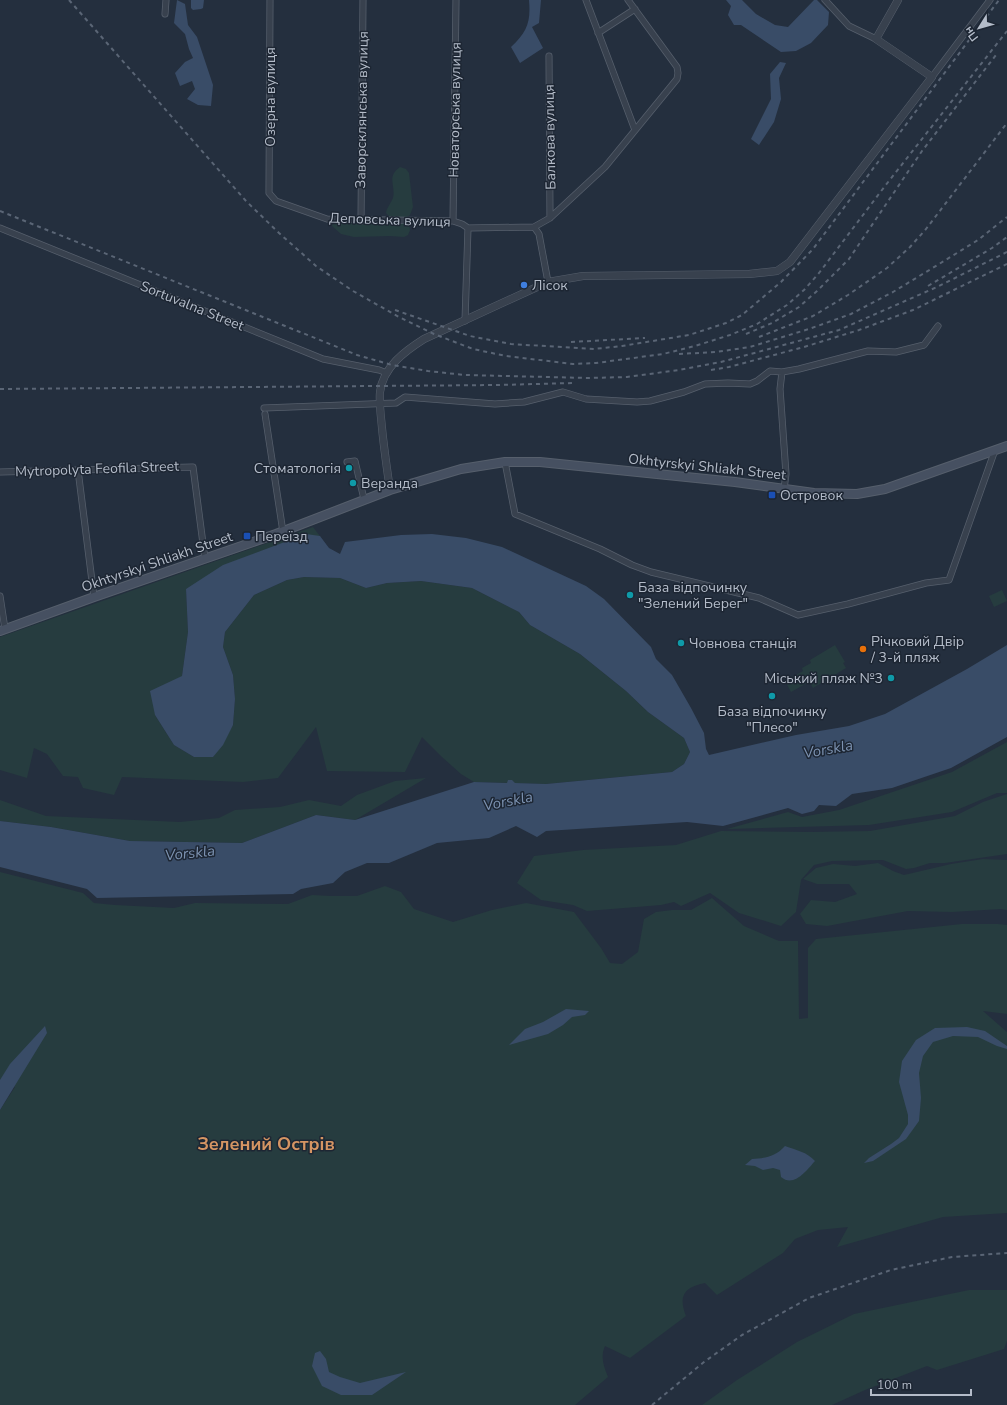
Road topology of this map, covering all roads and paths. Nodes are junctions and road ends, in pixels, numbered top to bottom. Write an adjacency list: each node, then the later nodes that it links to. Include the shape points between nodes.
1 (166, 0): 11 (street)
2 (270, 0): 17 (street, Озерна вулиця)
3 (363, 0): 19 (street, Заворсклянська вулиця)
4 (456, 0): 20 (street, Новаторська вулиця)
5 (586, 0): 12 (street)
6 (628, 0): 10 (street)
7 (825, 0): 13 (street, via 849,26)
8 (898, 0): 13 (street)
9 (990, 0): 15 (street)
10 (635, 9): 12 (street); 16 (street, Деповська вулиця, via 677,67 678,73 676,79)
11 (165, 14)
12 (598, 33): 16 (street)
13 (876, 39): 15 (street)
14 (549, 56): 18 (street, Балкова вулиця)
15 (932, 77): 24 (street, via 790,262 777,271 742,274 583,276)
16 (635, 130): 18 (street, Деповська вулиця, via 605,167)
17 (269, 193): 19 (street, Деповська вулиця, via 276,201 327,219)
18 (550, 218): 21 (street, Деповська вулиця)
19 (361, 221): 20 (street, Деповська вулиця)
20 (453, 221): 23 (street, Деповська вулиця)
21 (534, 227): 23 (street, Деповська вулиця); 24 (street, via 539,234)
22 (0, 228): 28 (street, Sortuvalna Street, via 323,359)
23 (468, 228): 25 (street, Деповська вулиця)
24 (548, 282): 25 (street)
25 (465, 321): 28 (street, via 412,346)
26 (938, 326): 27 (street, via 924,345 896,352 868,351 799,370)
27 (782, 372): 29 (street, via 770,371 750,384 705,384 650,401 586,399 563,392 524,402 495,404 405,397 396,403); 36 (street, via 780,389 786,474)
28 (387, 373): 29 (street, via 380,391)
29 (380, 403): 37 (street); 39 (street, via 264,411)
30 (1007, 446): 31 (main road, Okhtyrskyi Shliakh Street)
31 (995, 450): 33 (street, via 949,580 798,615 759,598 651,572 515,514); 36 (main road, Okhtyrskyi Shliakh Street, via 885,489 857,494)
32 (347, 462): 38 (street, via 355,461)
33 (505, 462): 36 (main road, Okhtyrskyi Shliakh Street, via 540,462); 37 (main road, Okhtyrskyi Shliakh Street, via 461,469)
34 (78, 470): 35 (street, Mytropolyta Feofila Street); 40 (street, Mytropolyta Feofila Street, via 193,467); 42 (street)
35 (0, 472)
36 (784, 489)
37 (390, 490): 38 (main road, Okhtyrskyi Shliakh Street)
38 (364, 499): 39 (main road, Okhtyrskyi Shliakh Street)
39 (283, 532): 40 (main road, Okhtyrskyi Shliakh Street)
40 (205, 559): 42 (main road, Okhtyrskyi Shliakh Street)
41 (0, 596): 43 (street)
42 (94, 597): 43 (main road, Okhtyrskyi Shliakh Street)
43 (3, 630)

